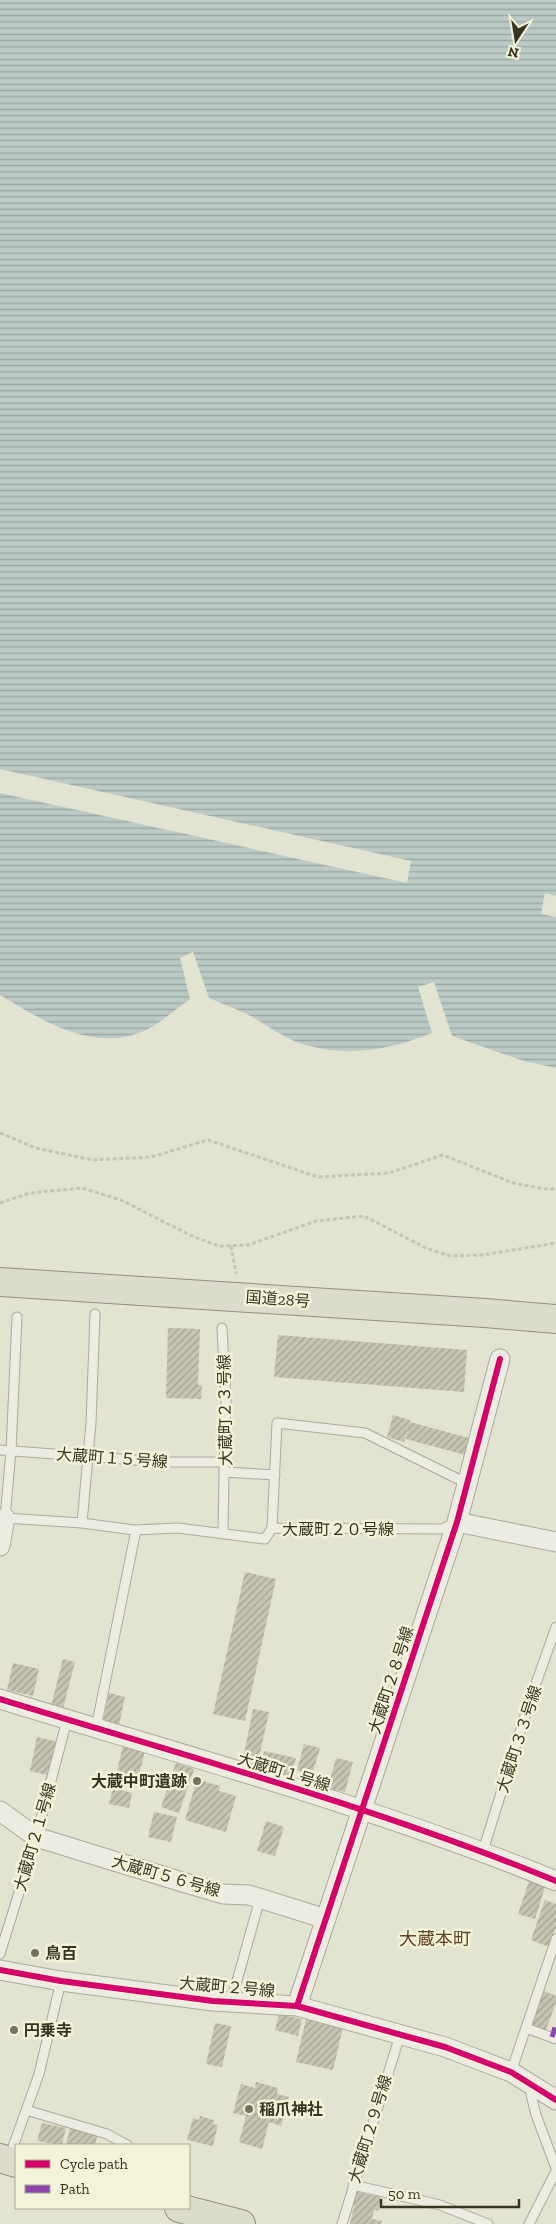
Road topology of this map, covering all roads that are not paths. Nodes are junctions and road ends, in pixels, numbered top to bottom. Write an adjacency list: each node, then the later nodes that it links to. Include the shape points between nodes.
1 (0, 1282): 4 (highway, 国道28号)
2 (95, 1314): 9 (lane)
3 (17, 1317): 8 (lane)
4 (556, 1320)
5 (222, 1328): 10 (lane, 大蔵町２３号線, via 226,1400)
6 (500, 1359): 13 (street, 大蔵町２８号線)
7 (0, 1450): 8 (lane, 大蔵町１５号線)
8 (11, 1450): 9 (lane, 大蔵町１５号線); 14 (lane)
9 (88, 1457): 10 (lane, 大蔵町１５号線); 16 (lane)
10 (224, 1462): 11 (lane, 大蔵町２３号線)
11 (224, 1472): 12 (lane, 大蔵町２３号線); 19 (lane)
12 (275, 1475): 13 (lane, via 277,1423 365,1433); 17 (lane)
13 (468, 1484): 15 (street, 大蔵町２８号線)
14 (5, 1518): 16 (lane, 大蔵町２０号線); 21 (street)
15 (457, 1522): 17 (lane, 大蔵町２０号線, via 442,1529); 20 (street, 大蔵町２０号線); 27 (street, 大蔵町２８号線)
16 (82, 1523): 18 (lane, 大蔵町２０号線)
17 (272, 1528): 19 (lane, 大蔵町２０号線, via 264,1539)
18 (136, 1530): 19 (lane, 大蔵町２０号線, via 178,1528); 25 (lane)
19 (223, 1534)
20 (556, 1542)
21 (0, 1546)
22 (556, 1627): 29 (lane, 大蔵町３３号線)
23 (0, 1699): 24 (street, 大蔵町１号線)
24 (67, 1720): 25 (street, 大蔵町１号線); 28 (lane, 大蔵町２１号線)
25 (96, 1728): 27 (street, 大蔵町１号線)
26 (0, 1811): 28 (street, 大蔵町５６号線)
27 (362, 1811): 29 (street, 大蔵町１号線); 32 (street, 大蔵町２８号線)
28 (36, 1837): 31 (street, 大蔵町５６号線, via 223,1894); 34 (lane, 大蔵町２１号線)
29 (483, 1851): 30 (street, 大蔵町１号線)
30 (556, 1881)
31 (260, 1899): 32 (street, 大蔵町５６号線); 37 (lane)
32 (326, 1919): 38 (street, 大蔵町２８号線)
33 (556, 1939): 39 (lane)
34 (0, 1954)
35 (0, 1970): 36 (street, 大蔵町２号線)
36 (61, 1981): 37 (street, 大蔵町２号線); 45 (lane, via 39,2074)
37 (231, 2002): 38 (street, 大蔵町２号線)
38 (297, 2006): 40 (street, 大蔵町２号線)
39 (526, 2028): 41 (lane); 42 (lane)
40 (400, 2035): 42 (street, 大蔵町２号線, via 445,2047); 49 (lane, 大蔵町２９号線)
41 (556, 2039)
42 (511, 2072): 43 (street, 大蔵町２号線)
43 (528, 2082): 44 (street, 大蔵町２号線); 48 (lane)
44 (556, 2100)
45 (26, 2110): 46 (lane, via 107,2134); 47 (lane)
46 (125, 2144)
47 (8, 2160)
48 (556, 2170): 55 (lane)
49 (353, 2185): 53 (lane, 大蔵町２９号線); 54 (lane, via 440,2205)
50 (181, 2209): 51 (highway)
51 (211, 2221): 52 (highway)
52 (240, 2224)
53 (342, 2224)
54 (488, 2224)
55 (529, 2224)

